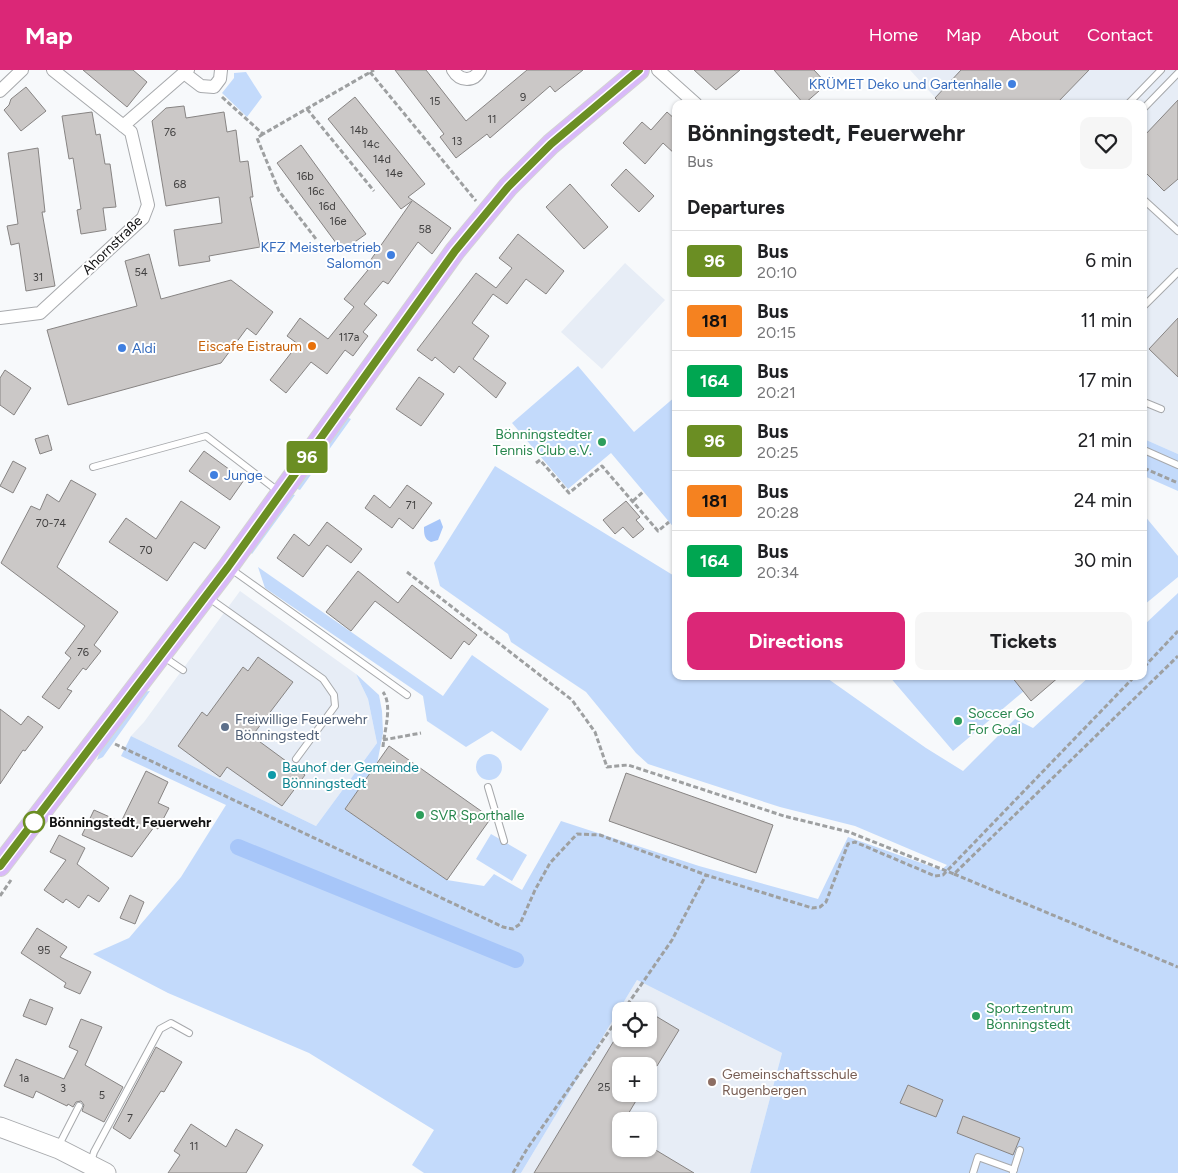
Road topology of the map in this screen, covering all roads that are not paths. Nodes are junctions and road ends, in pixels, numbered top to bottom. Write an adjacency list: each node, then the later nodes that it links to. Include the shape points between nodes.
1 (22, 70): 11 (street)
2 (53, 70): 15 (street, Ahornstraße)
3 (220, 70): 9 (street, via 214,87 201,86)
4 (453, 70): 5 (street, via 458,77 467,80)
5 (480, 70)
6 (639, 70): 26 (main road, via 551,144 486,213 455,251)
7 (658, 70): 12 (street)
8 (1161, 70): 13 (lane)
9 (184, 71): 15 (street)
10 (1178, 73): 14 (lane)
11 (0, 91)
12 (692, 100)
13 (1132, 100)
14 (1147, 105)
15 (123, 126): 20 (street, Ahornstraße, via 131,132 148,205 143,218 40,313)
16 (1147, 203): 17 (lane)
17 (1178, 231)
18 (1178, 272): 19 (lane)
19 (1147, 303)
20 (0, 318)
21 (1147, 403): 22 (lane)
22 (1161, 409)
23 (1147, 451): 24 (lane)
24 (1178, 465)
25 (94, 467): 26 (lane, via 206,436)
26 (281, 493): 27 (main road)
27 (228, 567): 28 (main road); 31 (lane)
28 (206, 595): 29 (main road); 32 (lane, via 323,679 334,695 335,706)
29 (161, 655): 30 (lane); 35 (main road)
30 (182, 670)
31 (407, 695)
32 (296, 759)
33 (488, 787): 34 (lane)
34 (504, 841)
35 (0, 866)
36 (189, 1033): 41 (lane, via 171,1023 160,1029 94,1152)
37 (79, 1106): 39 (lane)
38 (0, 1127): 39 (main road)
39 (57, 1148): 41 (main road)
40 (1020, 1150): 42 (lane)
41 (102, 1171)
42 (1013, 1171): 43 (lane, via 978,1157)
43 (973, 1173)

